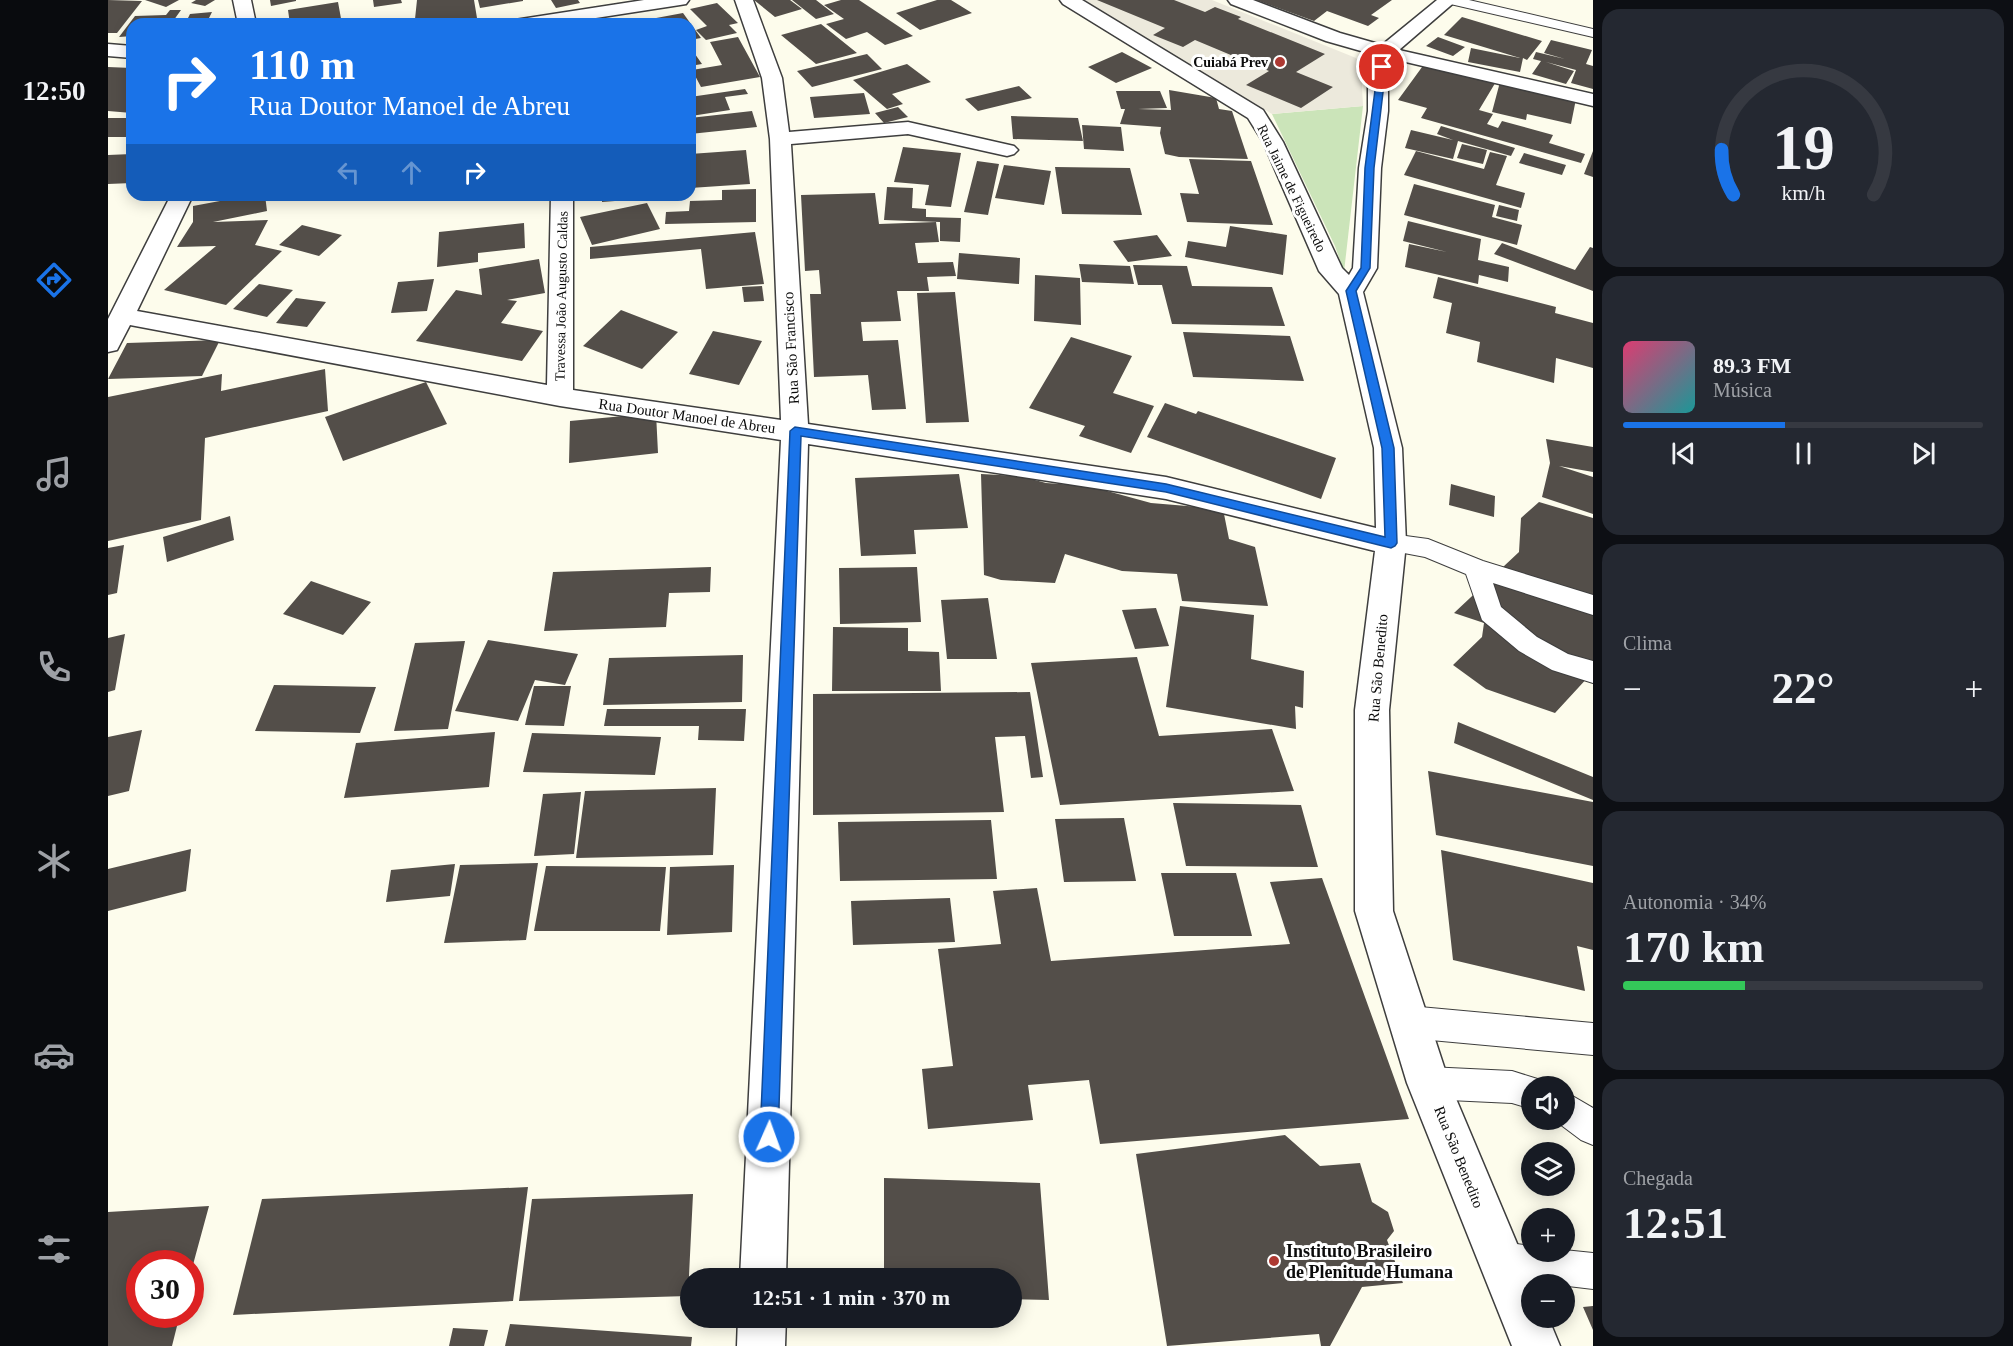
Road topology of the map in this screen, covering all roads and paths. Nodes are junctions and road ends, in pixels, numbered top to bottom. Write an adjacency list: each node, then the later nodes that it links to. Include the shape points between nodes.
1 (242, 0): 7 (street)
2 (680, 0): 8 (street)
3 (744, 0): 14 (street, Rua São Francisco, via 772,78)
4 (1069, 0): 18 (street, Rua Jaime de Figueiredo, via 1256,114 1273,142 1331,271)
5 (1237, 0): 12 (street, via 1333,37)
6 (1449, 0): 9 (lane); 12 (street)
7 (246, 18)
8 (576, 18)
9 (1593, 33)
10 (108, 50): 11 (street)
11 (126, 52)
12 (1385, 52): 13 (street); 18 (street, via 1378,82 1370,168 1365,268)
13 (1593, 100)
14 (780, 139): 15 (street, via 908,128); 22 (street, Rua São Francisco)
15 (1006, 150)
16 (179, 201): 19 (street)
17 (562, 201): 21 (street, Travessa João Augusto Caldas)
18 (1351, 291): 23 (street, Rua São Benedito, via 1388,448)
19 (123, 316): 20 (street); 21 (street, Rua Doutor Manoel de Abreu)
20 (108, 344)
21 (560, 397): 22 (street, Rua Doutor Manoel de Abreu)
22 (795, 431): 23 (street, Rua Doutor Manoel de Abreu, via 1166,488); 34 (street, Rua São Francisco)
23 (1391, 543): 24 (lane, via 1428,548); 27 (street, Rua São Benedito, via 1372,710 1374,911)
24 (1476, 568): 25 (lane); 26 (lane, via 1491,613 1528,644 1561,662)
25 (1593, 605)
26 (1593, 672)
27 (1409, 1022): 28 (lane); 29 (street, Rua São Benedito)
28 (1593, 1039)
29 (1428, 1083): 30 (lane); 33 (street, Rua São Benedito)
30 (1521, 1090)
31 (1575, 1115): 32 (lane)
32 (1593, 1128)
33 (1501, 1260): 35 (lane); 38 (street, Rua São Benedito)
34 (763, 1268)
35 (1593, 1271)
36 (762, 1328): 37 (street)
37 (761, 1346)
38 (1536, 1346)

